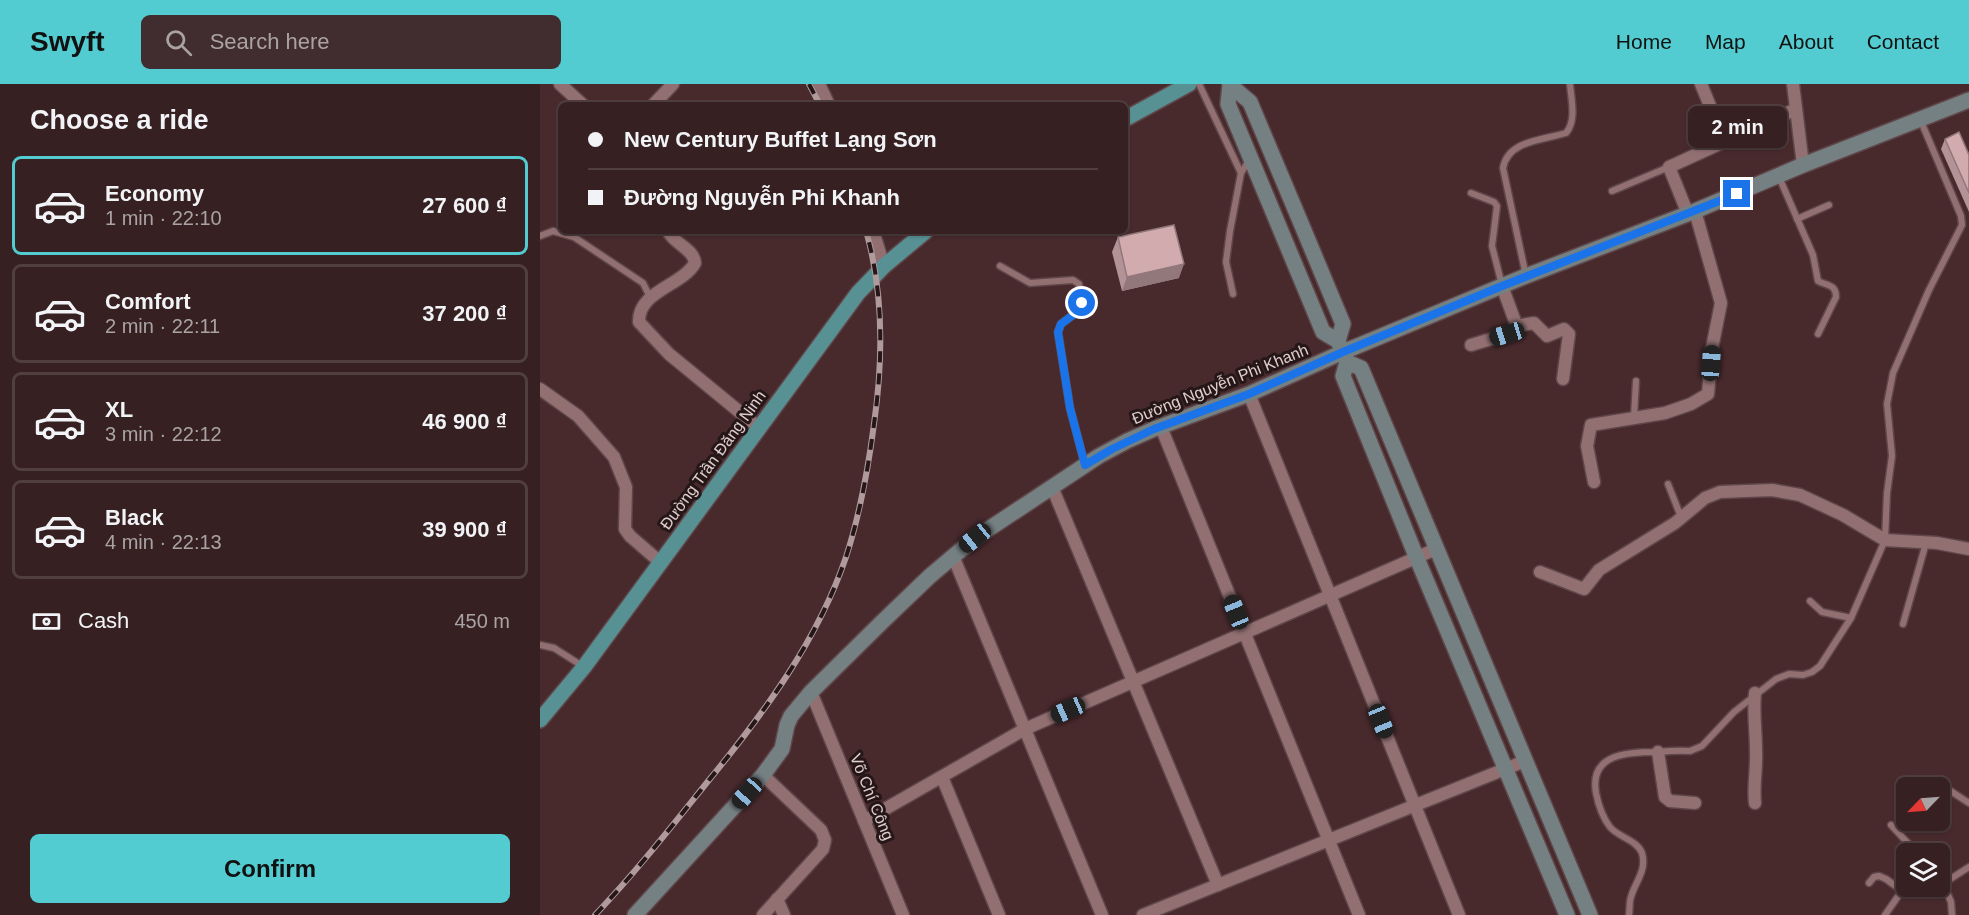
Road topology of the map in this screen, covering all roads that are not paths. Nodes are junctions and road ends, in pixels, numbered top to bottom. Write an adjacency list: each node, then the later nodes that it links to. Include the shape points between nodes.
1 (560, 84): 11 (street)
2 (673, 84): 12 (street)
3 (819, 84): 13 (street)
4 (1189, 84): 15 (main road)
5 (1199, 84): 21 (lane)
6 (1570, 84): 36 (lane, via 1572,122 1566,133 1521,146 1504,162)
7 (1701, 84): 17 (street)
8 (1794, 84): 14 (street)
9 (1230, 85): 18 (street, via 1228,104); 43 (street, via 1250,102 1343,324)
10 (1969, 100): 16 (street, Đường Nguyễn Phi Khanh)
11 (580, 102)
12 (656, 102)
13 (828, 102)
14 (1796, 108): 17 (street); 19 (street)
15 (1128, 117)
16 (1920, 119): 19 (street, Đường Nguyễn Phi Khanh); 56 (lane, via 1962,225 1910,330 1891,382 1887,404 1892,456)
17 (1724, 140): 20 (street)
18 (1251, 159): 21 (lane); 43 (street, via 1323,332)
19 (1803, 165): 22 (street, Đường Nguyễn Phi Khanh)
20 (1669, 167): 23 (lane); 26 (street)
21 (1241, 173): 38 (lane, via 1227,262)
22 (1778, 176): 26 (street, Đường Nguyễn Phi Khanh); 27 (lane)
23 (1612, 190)
24 (1471, 193): 37 (lane, via 1497,206 1492,246)
25 (1829, 205): 27 (lane)
26 (1691, 213): 36 (street, Đường Nguyễn Phi Khanh); 48 (street, via 1721,303 1708,394 1681,408)
27 (1797, 219): 41 (lane, via 1813,255 1817,279 1832,286 1836,294)
28 (558, 232): 33 (lane)
29 (564, 234): 39 (lane, via 643,283)
30 (670, 234): 39 (street, via 695,261 677,282)
31 (874, 234): 34 (street)
32 (922, 234): 34 (main road, Đường Trần Đăng Ninh)
33 (540, 236)
34 (884, 266): 49 (main road, Đường Trần Đăng Ninh, via 858,293)
35 (1000, 266): 51 (lane, via 1030,283 1073,280 1079,284 1081,309 1061,324 1058,332 1070,408)
36 (1526, 276): 37 (street, Đường Nguyễn Phi Khanh)
37 (1502, 286): 40 (street); 43 (street, Đường Nguyễn Phi Khanh)
38 (1233, 294)
39 (650, 297): 49 (street, via 639,316 641,324 669,354)
40 (1516, 326): 42 (street, via 1511,333); 44 (street, via 1534,323 1547,336 1568,331)
41 (1818, 334)
42 (1471, 345)
43 (1343, 352): 47 (street, Đường Nguyễn Phi Khanh); 58 (street, via 1361,368); 61 (street, via 1343,376)
44 (1563, 379)
45 (1636, 381): 48 (lane)
46 (540, 389): 62 (street, via 578,416 614,457 626,487 625,529)
47 (1249, 394): 50 (street, Đường Nguyễn Phi Khanh); 64 (street)
48 (1634, 418): 52 (street, via 1590,428 1587,446)
49 (758, 427): 62 (main road, Đường Trần Đăng Ninh)
50 (1161, 427): 51 (street, Đường Nguyễn Phi Khanh); 68 (street)
51 (1085, 465): 54 (street, Đường Nguyễn Phi Khanh)
52 (1594, 482)
53 (1668, 484): 55 (lane)
54 (1052, 487): 60 (street, Đường Nguyễn Phi Khanh); 71 (street)
55 (1681, 517): 56 (street, via 1714,494 1772,490 1815,500); 63 (street, via 1599,570 1584,589)
56 (1885, 540): 57 (street); 66 (lane)
57 (1926, 543): 59 (street); 67 (lane)
58 (1437, 549): 61 (street); 77 (street)
59 (1969, 549)
60 (953, 556): 72 (street, Đường Nguyễn Phi Khanh); 75 (street)
61 (1416, 556): 64 (street); 78 (street)
62 (660, 562): 70 (main road, Đường Trần Đăng Ninh)
63 (1540, 572)
64 (1330, 594): 68 (street); 85 (street)
65 (1810, 601): 66 (lane, via 1822,612)
66 (1851, 618): 73 (lane, via 1820,666 1803,675 1783,675)
67 (1903, 624)
68 (1244, 632): 71 (street); 88 (street)
69 (540, 645): 70 (lane, via 554,648)
70 (584, 667): 74 (main road, Đường Trần Đăng Ninh)
71 (1133, 681): 75 (street); 93 (street)
72 (812, 692): 79 (street, Đường Nguyễn Phi Khanh, via 791,716 782,749); 86 (street, Võ Chí Công)
73 (1755, 693): 76 (lane, via 1698,749); 83 (street)
74 (540, 720)
75 (1025, 729): 80 (street); 103 (street)
76 (1658, 752): 82 (street, via 1665,797); 109 (lane, via 1614,757 1601,766 1595,777 1597,796 1611,828 1638,846 1642,855 1642,874 1630,898)
77 (1525, 761): 78 (street); 108 (street)
78 (1506, 770): 85 (street); 107 (street)
79 (763, 775): 97 (street, via 821,830 825,840 823,849); 98 (street, Đường Nguyễn Phi Khanh)
80 (942, 777): 86 (street); 102 (street)
81 (1950, 791): 84 (lane)
82 (1695, 803)
83 (1755, 803)
84 (1969, 803)
85 (1415, 806): 88 (street); 106 (street)
86 (864, 821): 101 (street, Võ Chí Công)
87 (1891, 825): 89 (lane)
88 (1329, 840): 93 (street); 105 (street)
89 (1908, 843)
90 (1969, 867): 91 (lane)
91 (1950, 879)
92 (1869, 883): 94 (lane, via 1879,876)
93 (1218, 885): 104 (street)
94 (1896, 887)
95 (1897, 897): 110 (lane)
96 (1949, 897): 111 (lane)
97 (777, 899): 99 (street); 100 (street)
98 (637, 914)
99 (763, 915)
100 (784, 915)
101 (903, 915)
102 (999, 915)
103 (1102, 915)
104 (1143, 915)
105 (1359, 915)
106 (1459, 915)
107 (1567, 915)
108 (1590, 915)
109 (1629, 915)
110 (1885, 915)
111 (1952, 915)

